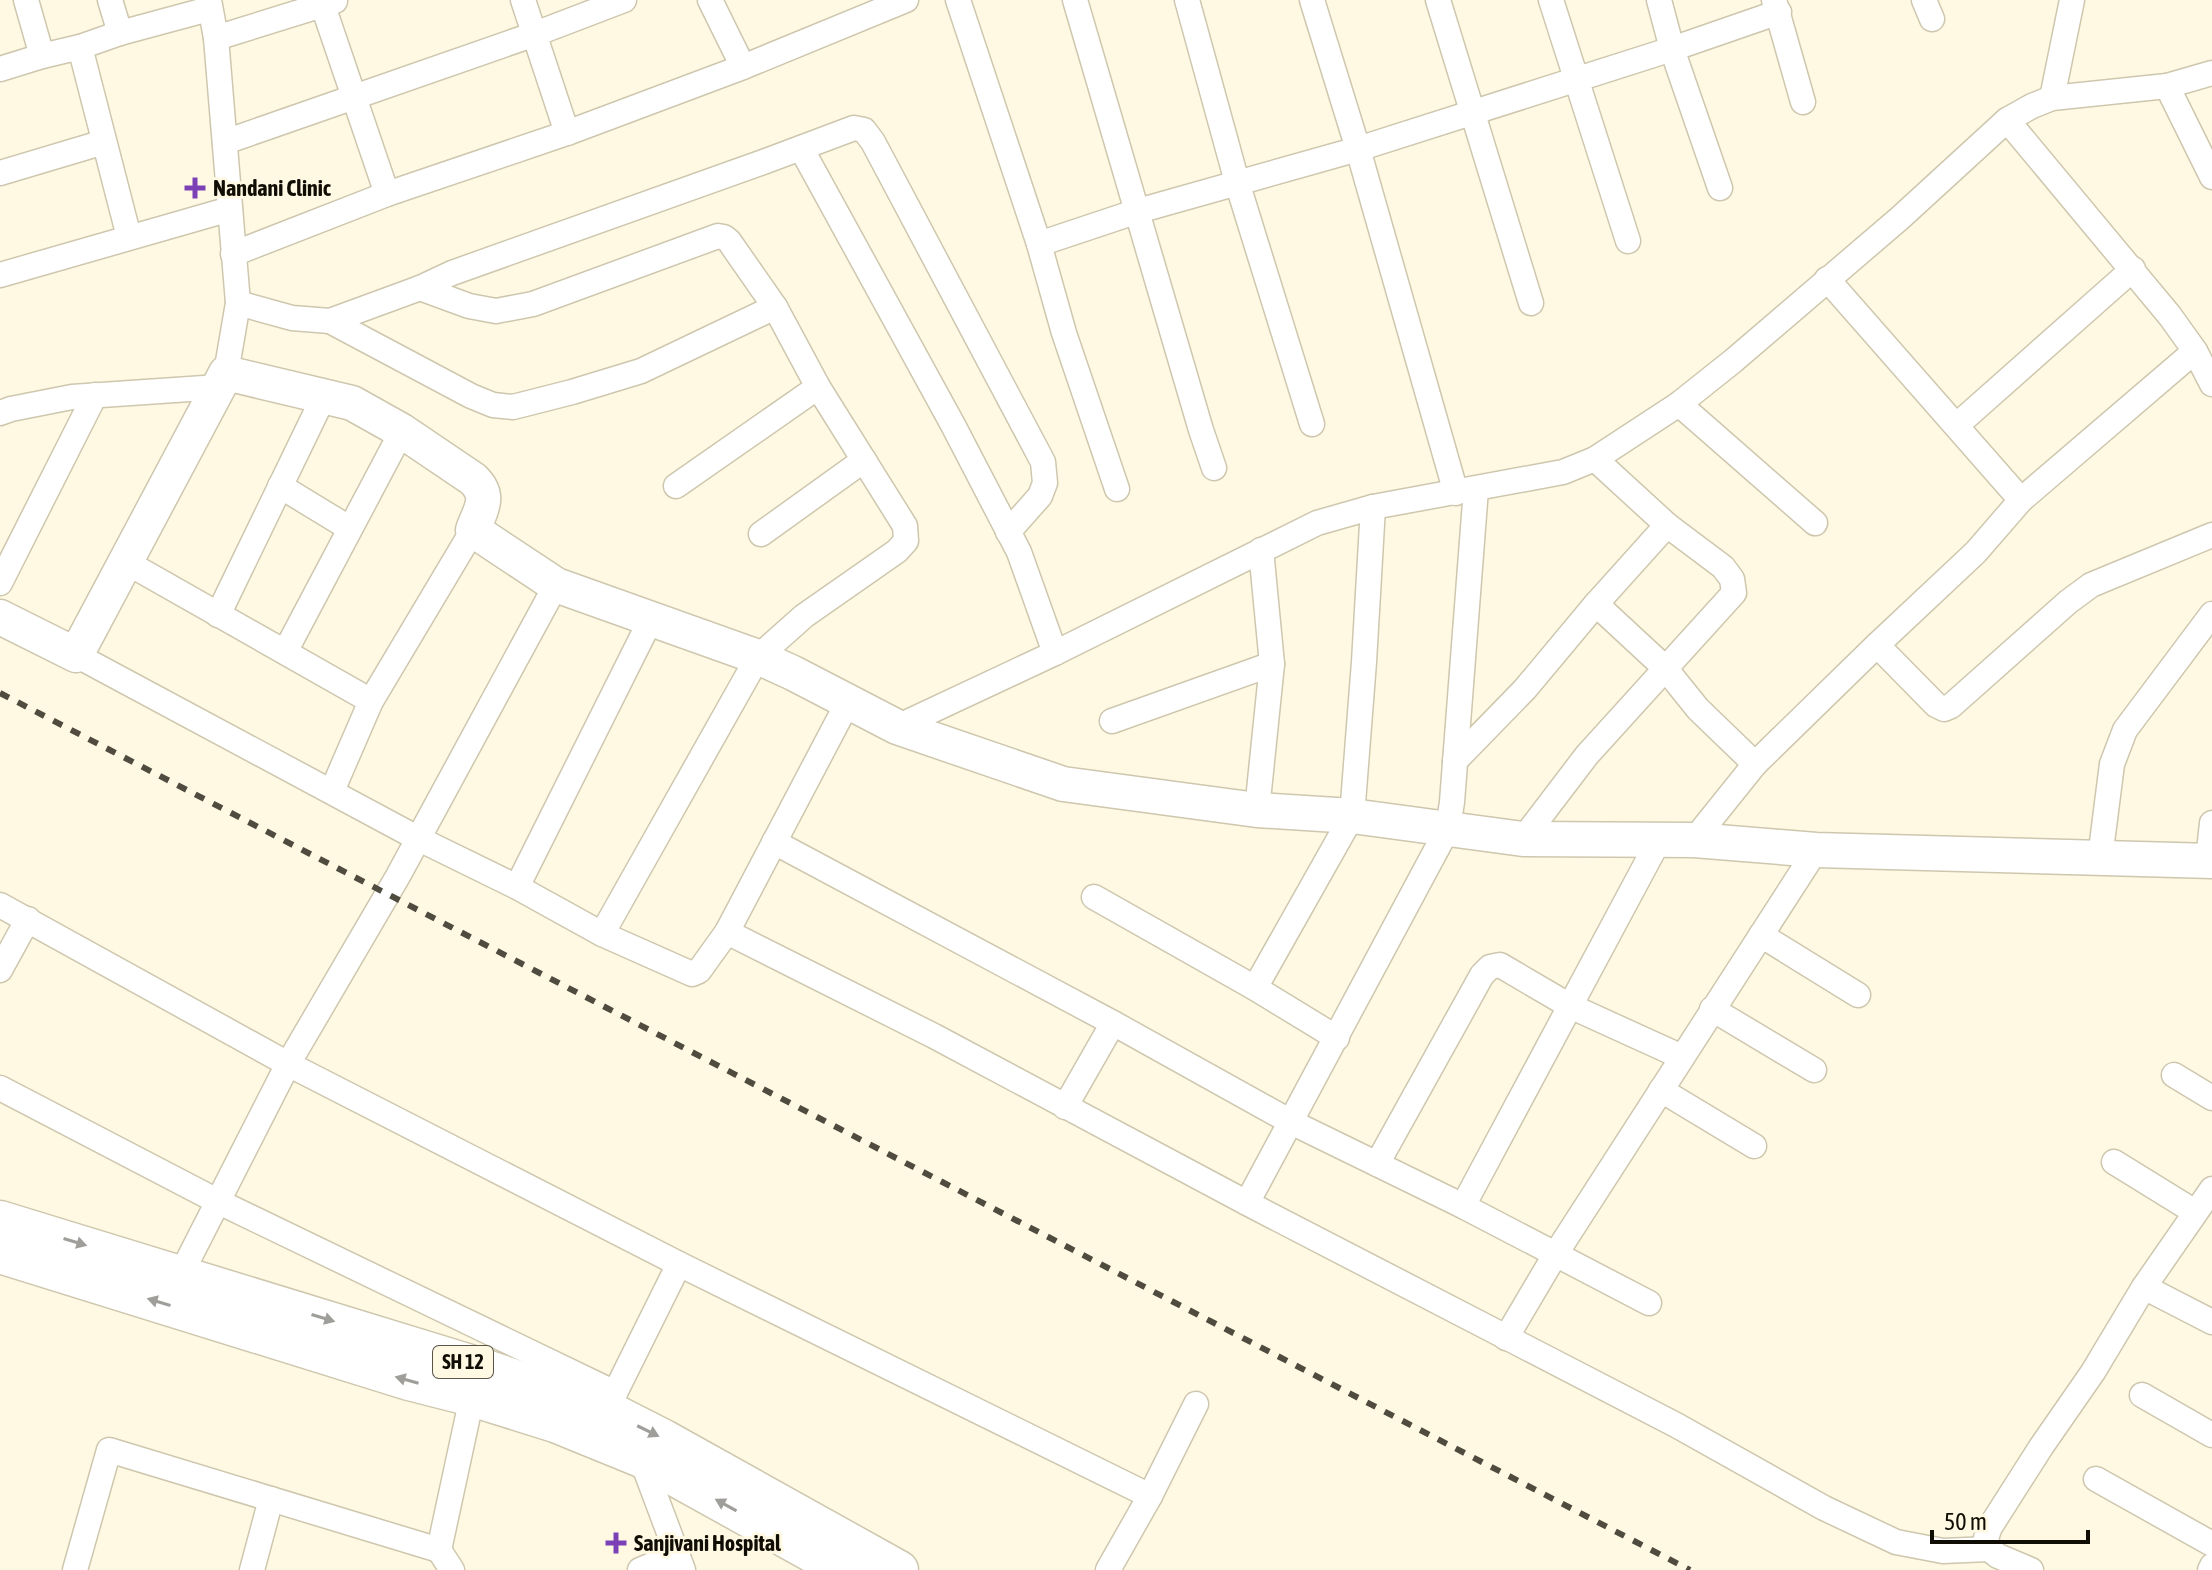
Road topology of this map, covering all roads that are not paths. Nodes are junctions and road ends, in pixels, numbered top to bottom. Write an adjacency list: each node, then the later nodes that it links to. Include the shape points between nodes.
1 (26, 0): 23 (street)
2 (110, 0): 18 (street)
3 (523, 0): 19 (street)
4 (624, 0): 19 (street)
5 (710, 0): 24 (street)
6 (906, 0): 24 (street)
7 (958, 0): 48 (street)
8 (1075, 0): 45 (street)
9 (1187, 0): 41 (street)
10 (1312, 0): 38 (street)
11 (1438, 0): 32 (street)
12 (1551, 0): 27 (street)
13 (1659, 0): 22 (street)
14 (2072, 0): 30 (street)
15 (327, 2): 20 (street); 29 (street)
16 (209, 4): 18 (street); 20 (street)
17 (1776, 6): 22 (street); 31 (street)
18 (120, 33): 21 (street)
19 (535, 34): 29 (street); 34 (street)
20 (216, 38): 36 (street)
21 (80, 47): 23 (street); 35 (street)
22 (1672, 49): 27 (street); 42 (street)
23 (42, 56): 25 (street)
24 (743, 67): 34 (street)
25 (0, 69)
26 (2212, 73): 28 (street)
27 (1576, 80): 32 (street); 47 (street)
28 (2167, 86): 30 (street); 40 (street)
29 (354, 96): 36 (street); 43 (street)
30 (2052, 98): 33 (street)
31 (1803, 102)
32 (1473, 111): 38 (street); 54 (street)
33 (2007, 120): 50 (street); 52 (street)
34 (567, 133): 43 (street)
35 (104, 142): 39 (street); 46 (street)
36 (225, 142): 44 (street)
37 (801, 148): 53 (street); 85 (street); 85 (street, via 854,128 864,130 873,142 1043,462 1045,483)
38 (1358, 149): 41 (street); 75 (street, via 1444,454)
39 (0, 173)
40 (2212, 177)
41 (1237, 182): 45 (street); 66 (street)
42 (1720, 188)
43 (387, 194): 49 (street)
44 (230, 209): 46 (street); 49 (street)
45 (1138, 211): 48 (street); 71 (street)
46 (129, 237): 51 (street)
47 (1628, 241)
48 (1039, 244): 74 (street)
49 (233, 254): 56 (street)
50 (2133, 269): 58 (street); 67 (street)
51 (0, 275)
52 (1827, 279): 64 (street); 67 (street)
53 (420, 288): 55 (street, via 496,311 533,304 718,236 729,241); 57 (street)
54 (1531, 303)
55 (775, 307): 57 (street, via 641,371 513,407 471,396); 61 (street)
56 (237, 308): 57 (street); 59 (street)
57 (330, 321)
58 (2195, 351): 60 (street); 76 (street)
59 (225, 375): 62 (street); 63 (street); 86 (street)
60 (2212, 384)
61 (818, 387): 70 (street); 73 (street)
62 (95, 395): 65 (street); 87 (street)
63 (324, 396): 68 (street, via 352,403); 72 (street)
64 (1679, 404): 69 (street); 78 (street)
65 (0, 413)
66 (1312, 424)
67 (1957, 425): 76 (street)
68 (402, 431): 80 (street); 81 (street, via 482,488 484,499)
69 (1595, 459): 75 (street, via 1563,472); 79 (street)
70 (864, 460): 82 (street); 95 (street, via 905,526 906,541)
71 (1214, 468)
72 (280, 486): 80 (street); 91 (street)
73 (676, 486)
74 (1117, 489)
75 (1466, 491): 77 (street); 105 (street)
76 (2021, 500): 94 (street, via 1976,552)
77 (1373, 507): 84 (street, via 1317,523); 109 (street)
78 (1815, 523)
79 (1667, 525): 89 (street); 100 (street, via 1723,567 1734,593)
80 (349, 528): 96 (street)
81 (473, 530): 88 (street); 101 (street)
82 (761, 534)
83 (2212, 535): 94 (street, via 2091,585 1944,709)
84 (1261, 550): 97 (street); 99 (street)
85 (1017, 551): 97 (street)
86 (126, 562): 91 (street); 98 (street)
87 (0, 583)
88 (556, 585): 93 (street); 112 (street)
89 (1596, 604): 100 (street); 105 (street)
90 (2212, 614): 118 (street, via 2125,730 2112,764)
91 (218, 615): 96 (street)
92 (0, 617): 98 (street)
93 (651, 619): 95 (street); 120 (street)
94 (1877, 645): 106 (street)
95 (766, 650): 102 (street, via 793,673); 125 (street)
96 (285, 652): 101 (street)
97 (1055, 653): 104 (street)
98 (76, 655): 107 (street)
99 (1272, 664): 103 (street); 108 (street)
100 (1665, 668): 106 (street); 113 (street, via 1587,755)
101 (371, 701): 107 (street)
102 (848, 702): 104 (street); 116 (street)
103 (1112, 721)
104 (897, 727): 108 (street, via 1063,784)
105 (1455, 761): 111 (street)
106 (1755, 764): 115 (street)
107 (332, 791): 112 (street)
108 (1257, 810): 109 (street)
109 (1352, 816): 111 (street); 128 (street)
110 (2212, 823): 119 (street)
111 (1448, 828): 113 (street); 133 (street)
112 (419, 839): 120 (street); 135 (street)
113 (1523, 839): 114 (street)
114 (1659, 840): 115 (street); 130 (street)
115 (1694, 840): 117 (street)
116 (774, 842): 124 (street); 132 (street)
117 (1816, 850): 118 (street); 126 (street)
118 (2100, 858): 119 (street)
119 (2210, 861)
120 (517, 887): 125 (street)
121 (1094, 897): 128 (street)
122 (0, 905): 123 (street)
123 (28, 919): 127 (street); 135 (street)
124 (727, 932): 125 (street, via 692,974); 141 (street)
125 (602, 934)
126 (1761, 935): 129 (street); 131 (street)
127 (0, 970)
128 (1255, 988): 133 (street)
129 (1858, 995)
130 (1570, 1006): 134 (street); 145 (street, via 1500,965 1490,967); 149 (street)
131 (1712, 1009): 134 (street); 136 (street)
132 (1113, 1023): 141 (street); 142 (street)
133 (1337, 1038): 142 (street)
134 (1682, 1057): 139 (street)
135 (288, 1064): 147 (street); 154 (street)
136 (1814, 1070)
137 (2174, 1075): 140 (street)
138 (0, 1088): 147 (street)
139 (1661, 1090): 143 (street); 153 (street)
140 (2212, 1098)
141 (1065, 1107): 148 (street)
142 (1291, 1122): 145 (street); 148 (street)
143 (1754, 1146)
144 (2114, 1162): 150 (street)
145 (1377, 1164): 149 (street)
146 (2212, 1189): 150 (street)
147 (217, 1201): 155 (street); 162 (street)
148 (1247, 1203): 159 (street)
149 (1463, 1206): 153 (street)
150 (2195, 1212): 156 (street)
151 (0, 1220): 155 (main road, SH 12, one-way to 155)
152 (0, 1254): 161 (main road, SH 12, one-way to 152)
153 (1555, 1255): 157 (street); 159 (street)
154 (679, 1264): 162 (street); 167 (street)
155 (181, 1274): 162 (main road, SH 12, one-way to 162)
156 (2144, 1287): 158 (street); 170 (street, via 1990,1527)
157 (1649, 1303)
158 (2212, 1322)
159 (1506, 1338): 170 (street, via 1896,1542 1943,1551)
160 (2142, 1395): 164 (street)
161 (472, 1397): 165 (main road, SH 12); 172 (street)
162 (611, 1402): 177 (main road, SH 12, one-way to 177, via 664,1439)
163 (1196, 1404): 167 (street)
164 (2212, 1435)
165 (641, 1458): 171 (street); 176 (main road, SH 12, one-way to 165)
166 (2096, 1479): 169 (street)
167 (1150, 1496): 178 (street)
168 (271, 1499): 172 (street); 173 (street, via 109,1450); 174 (street)
169 (2212, 1544)
170 (1989, 1549): 179 (street)
171 (680, 1562): 175 (street)
172 (441, 1563)
173 (75, 1570)
174 (252, 1570)
175 (640, 1570)
176 (843, 1570)
177 (899, 1570)
178 (1108, 1570)
179 (2031, 1570)

